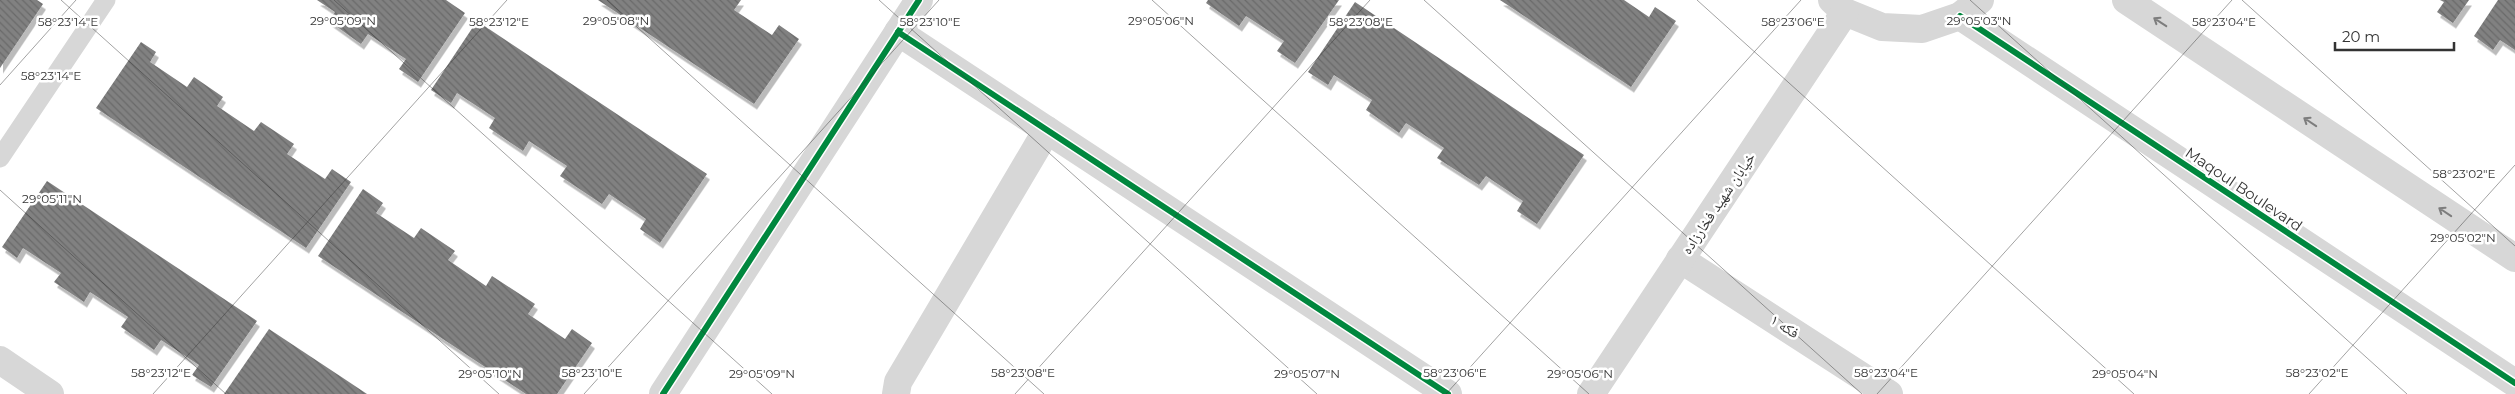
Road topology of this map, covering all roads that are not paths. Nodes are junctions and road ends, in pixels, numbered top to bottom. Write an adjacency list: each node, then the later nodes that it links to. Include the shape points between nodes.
1 (106, 0): 8 (lane)
2 (919, 0): 6 (street)
3 (2126, 0): 9 (street, one-way to 3)
4 (1839, 6): 5 (street, via 1882,27 1922,29); 10 (street, خیابان شهید فخارزاده)
5 (1970, 8): 12 (street, Maqoul Boulevard)
6 (898, 32): 7 (street); 14 (street)
7 (1047, 130): 15 (street, via 898,382); 16 (street)
8 (0, 158)
9 (2515, 258)
10 (1680, 259): 17 (street, خیابان شهید فخارزاده); 18 (street, فکه ۱)
11 (0, 360): 13 (street)
12 (2515, 383)
13 (50, 394)
14 (663, 394)
15 (896, 394)
16 (1448, 394)
17 (1591, 394)
18 (1889, 394)

